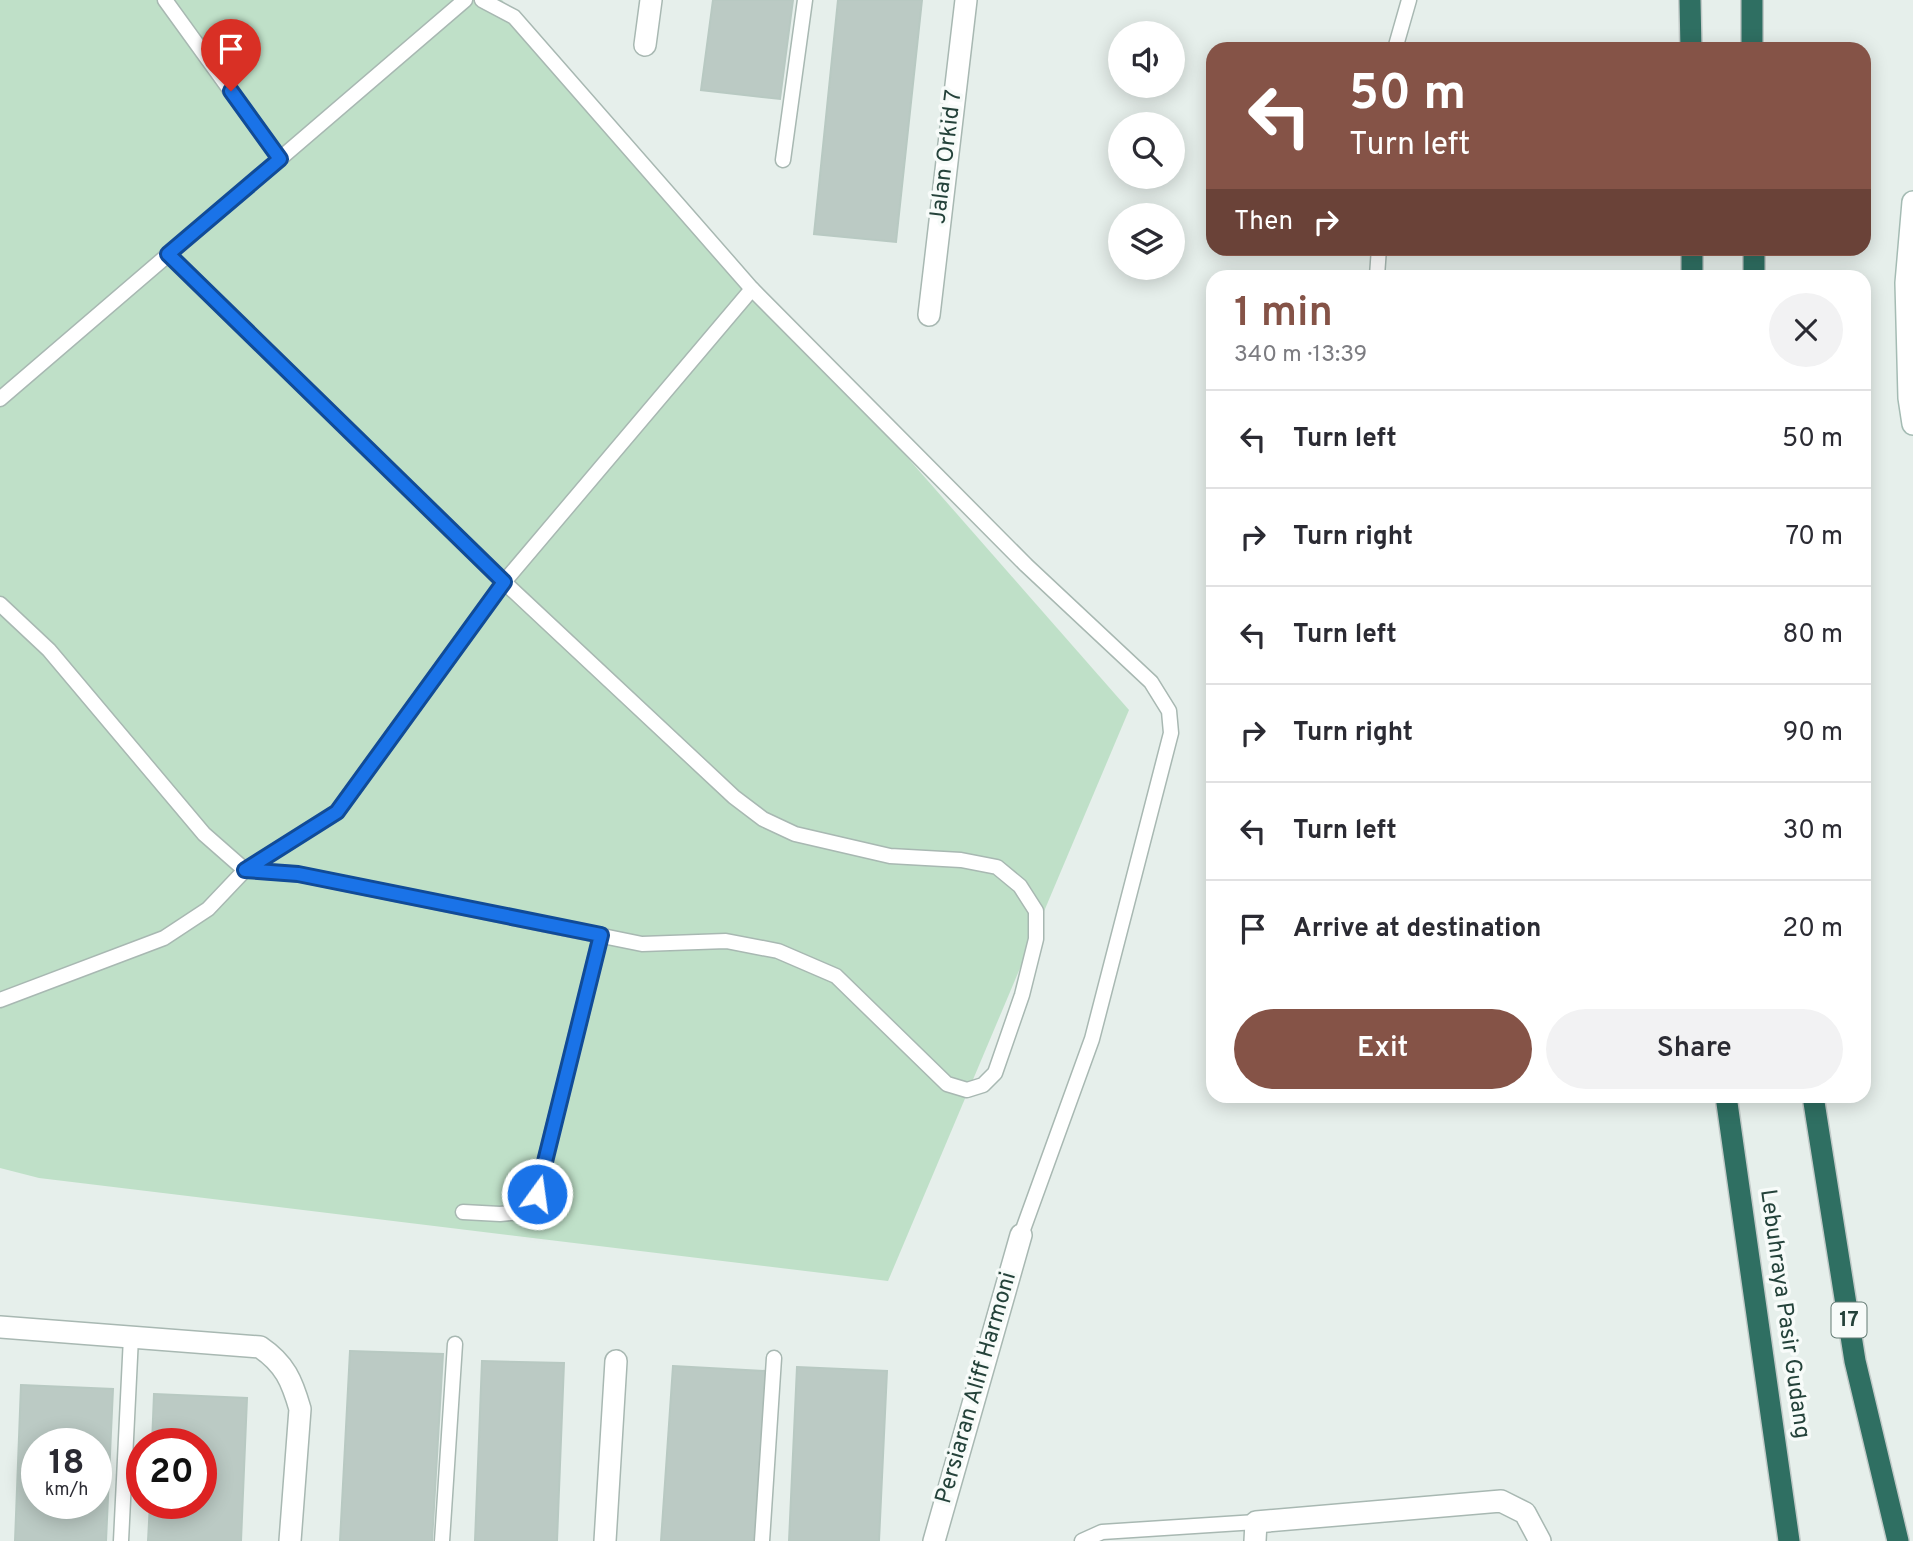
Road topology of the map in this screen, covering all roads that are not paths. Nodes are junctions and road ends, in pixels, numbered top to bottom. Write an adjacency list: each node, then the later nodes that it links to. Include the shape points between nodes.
1 (165, 0): 14 (lane)
2 (466, 0): 14 (lane)
3 (482, 0): 18 (lane, via 514,17)
4 (651, 0): 13 (street)
5 (805, 0): 15 (lane)
6 (966, 0): 19 (street, Jalan Orkid 7)
7 (1409, 0): 10 (lane)
8 (1690, 0): 11 (highway)
9 (1752, 0): 12 (highway)
10 (1397, 42)
11 (1691, 42)
12 (1752, 42)
13 (645, 45)
14 (280, 159): 17 (lane)
15 (783, 160)
16 (1913, 202): 21 (street, via 1906,283)
17 (168, 254): 20 (lane); 22 (lane)
18 (752, 289): 22 (lane); 30 (lane, via 1026,565 1151,682 1169,711 1171,733 1092,1039)
19 (929, 315)
20 (0, 398)
21 (1913, 424)
22 (504, 582): 24 (lane, via 337,812); 25 (lane, via 763,819 795,834 890,856 996,867 1020,886 1036,911 1031,962 995,1073 983,1085 967,1090 947,1084 836,976 778,951 726,941 642,944)
23 (0, 604): 24 (lane, via 49,650 204,834)
24 (245, 870): 25 (lane, via 298,874); 26 (lane, via 208,909 163,938)
25 (601, 935): 29 (lane, via 537,1194 522,1212)
26 (0, 1000)
27 (1727, 1103): 36 (highway, Lebuhraya Pasir Gudang)
28 (1815, 1103): 48 (highway, 17, via 1855,1361)
29 (463, 1212)
30 (1021, 1235): 43 (street, Persiaran Aliff Harmoni)
31 (0, 1327): 32 (street)
32 (131, 1338): 38 (lane); 39 (street, via 260,1347 275,1357 295,1389 300,1409)
33 (455, 1344): 40 (lane)
34 (774, 1358): 42 (lane)
35 (616, 1361): 41 (street)
36 (1778, 1453): 46 (highway); 47 (highway, Lebuhraya Pasir Gudang)
37 (1255, 1531): 44 (lane, via 1102,1532); 45 (street, via 1501,1501 1525,1513)
38 (121, 1541)
39 (290, 1541)
40 (442, 1541)
41 (605, 1541)
42 (762, 1541)
43 (934, 1541)
44 (1082, 1541)
45 (1540, 1541)
46 (1778, 1541)
47 (1789, 1541)
48 (1898, 1541)

